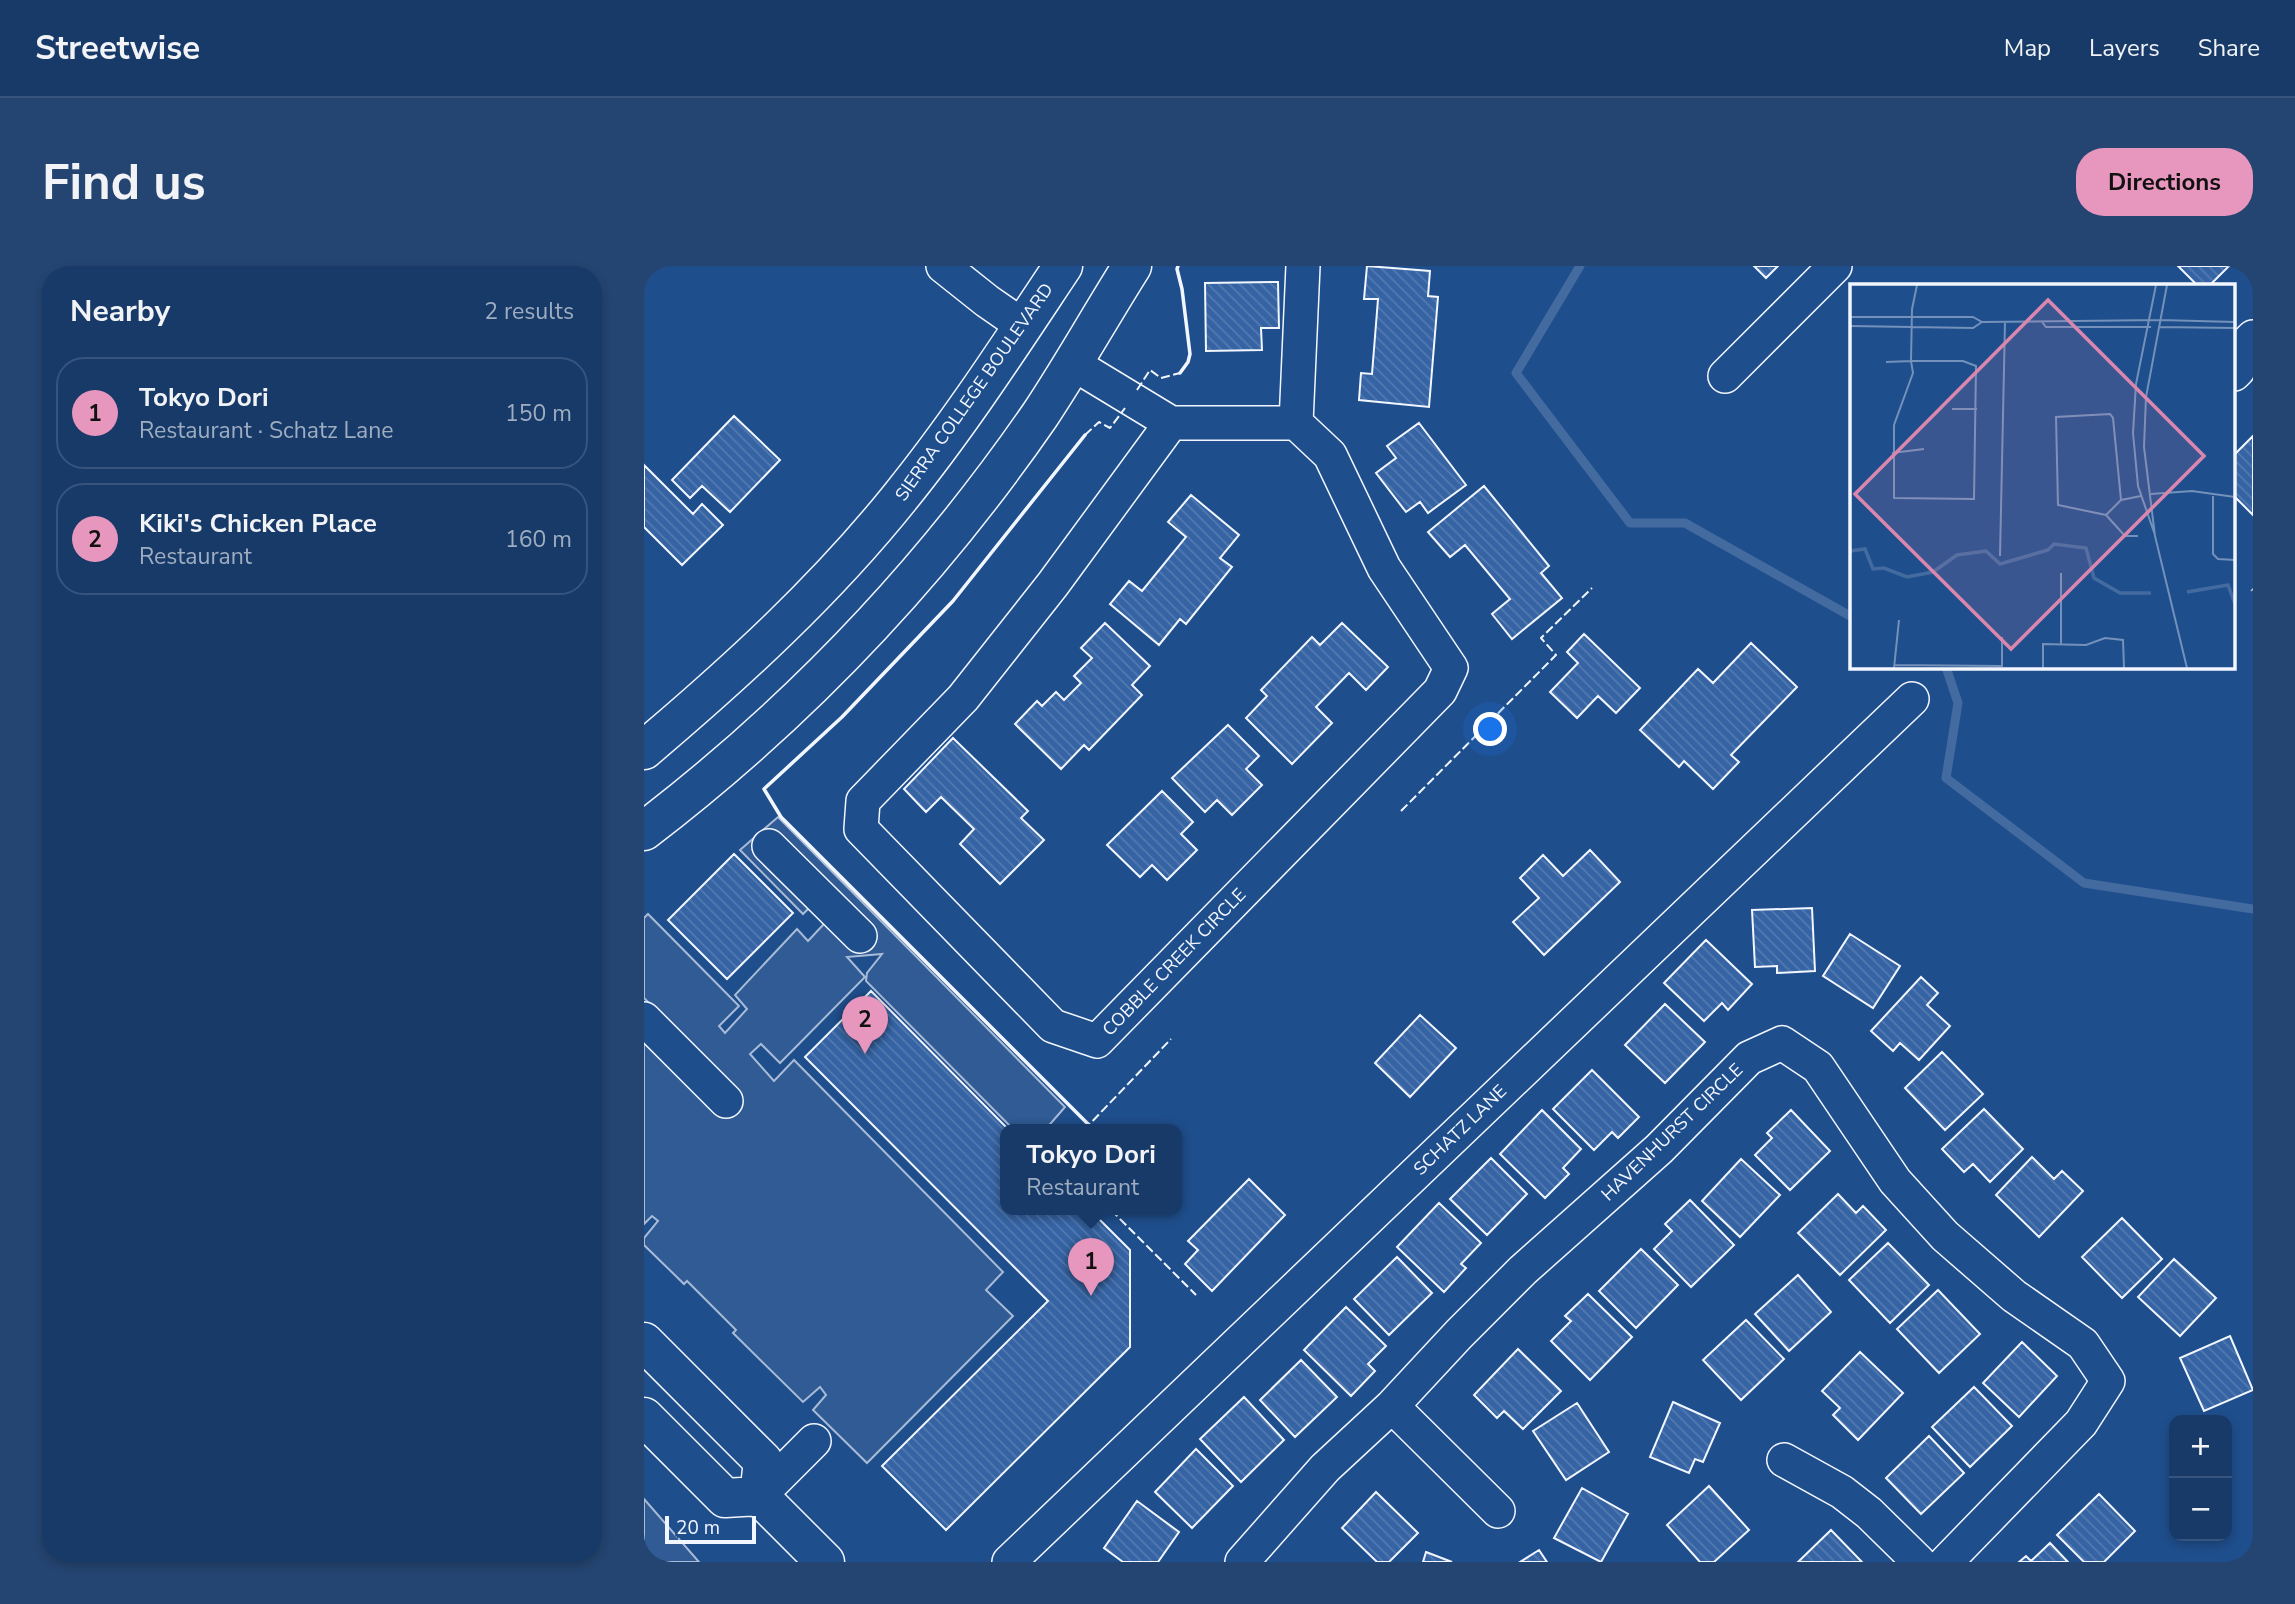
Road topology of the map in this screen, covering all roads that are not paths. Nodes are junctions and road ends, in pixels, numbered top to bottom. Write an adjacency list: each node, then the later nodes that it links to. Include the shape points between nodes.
1 (943, 266): 6 (street)
2 (1063, 266): 6 (main road, SIERRA COLLEGE BOULEVARD)
3 (1132, 266): 7 (main road)
4 (1303, 266): 10 (street)
5 (1835, 266): 8 (street)
6 (1023, 326): 12 (main road, SIERRA COLLEGE BOULEVARD, via 901,497 853,553 741,667)
7 (1072, 363): 9 (street); 13 (main road, via 1001,469 900,594 784,713)
8 (1725, 376)
9 (1171, 423): 10 (street); 10 (street, COBBLE CREEK CIRCLE, via 963,698 863,801 860,829 1053,1026 1097,1041 1440,691 1451,668 1384,568 1329,455)
10 (1296, 423)
11 (1912, 699): 26 (street, SCHATZ LANE)
12 (644, 750)
13 (644, 831)
14 (769, 846): 15 (street)
15 (860, 936)
16 (644, 1019): 17 (street)
17 (726, 1101)
18 (644, 1342): 23 (main road, via 762,1461)
19 (1392, 1406): 24 (street); 27 (street, HAVENHURST CIRCLE, via 1325,1468); 29 (street, HAVENHURST CIRCLE, via 1523,1270 1658,1149 1749,1058 1782,1043 1818,1068 1895,1181 1945,1236 2014,1296 2082,1344 2108,1381 2081,1423)
20 (644, 1417): 23 (main road, via 725,1498)
21 (814, 1441): 23 (street)
22 (1784, 1460): 28 (street, via 1843,1492)
23 (759, 1496): 25 (main road)
24 (1498, 1511)
25 (825, 1562)
26 (1009, 1562)
27 (1242, 1562)
28 (1919, 1562)
29 (1946, 1562)

